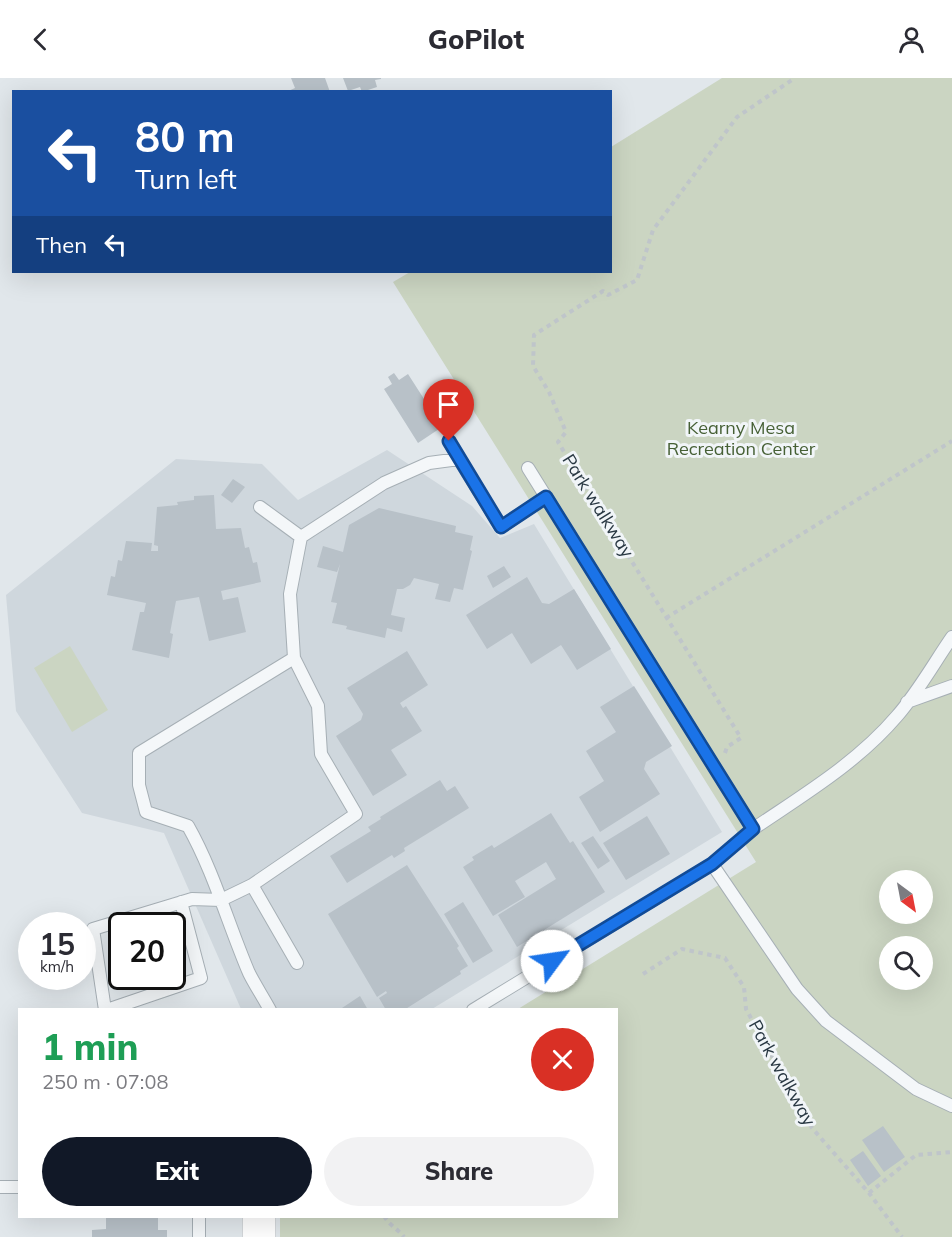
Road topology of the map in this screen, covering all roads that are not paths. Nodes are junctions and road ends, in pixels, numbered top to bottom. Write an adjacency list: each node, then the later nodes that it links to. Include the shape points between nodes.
1 (449, 441): 2 (lane)
2 (459, 459): 4 (lane, via 501,527); 6 (lane, via 429,463 384,483)
3 (528, 468): 4 (lane)
4 (546, 497): 11 (lane)
5 (260, 507): 6 (lane)
6 (301, 537): 8 (lane, via 290,594)
7 (952, 637): 10 (lane)
8 (294, 658): 13 (lane, via 318,706 321,754 356,814); 14 (lane, via 140,753 139,785 146,812 188,826)
9 (952, 686): 10 (lane)
10 (907, 702): 11 (lane, via 864,750)
11 (753, 829): 12 (lane)
12 (712, 864): 20 (lane); 21 (lane, via 798,989 826,1022 916,1089)
13 (252, 885): 14 (lane); 16 (lane)
14 (221, 900): 15 (lane); 19 (lane, via 250,974)
15 (181, 902): 17 (lane, via 93,929); 18 (lane, via 201,978)
16 (297, 963)
17 (106, 1008)
18 (112, 1008)
19 (269, 1008)
20 (476, 1008)
21 (952, 1106)
22 (0, 1187): 23 (lane)
23 (18, 1187)
24 (199, 1218): 26 (lane)
25 (259, 1218): 27 (street)
26 (199, 1237)
27 (259, 1237)

